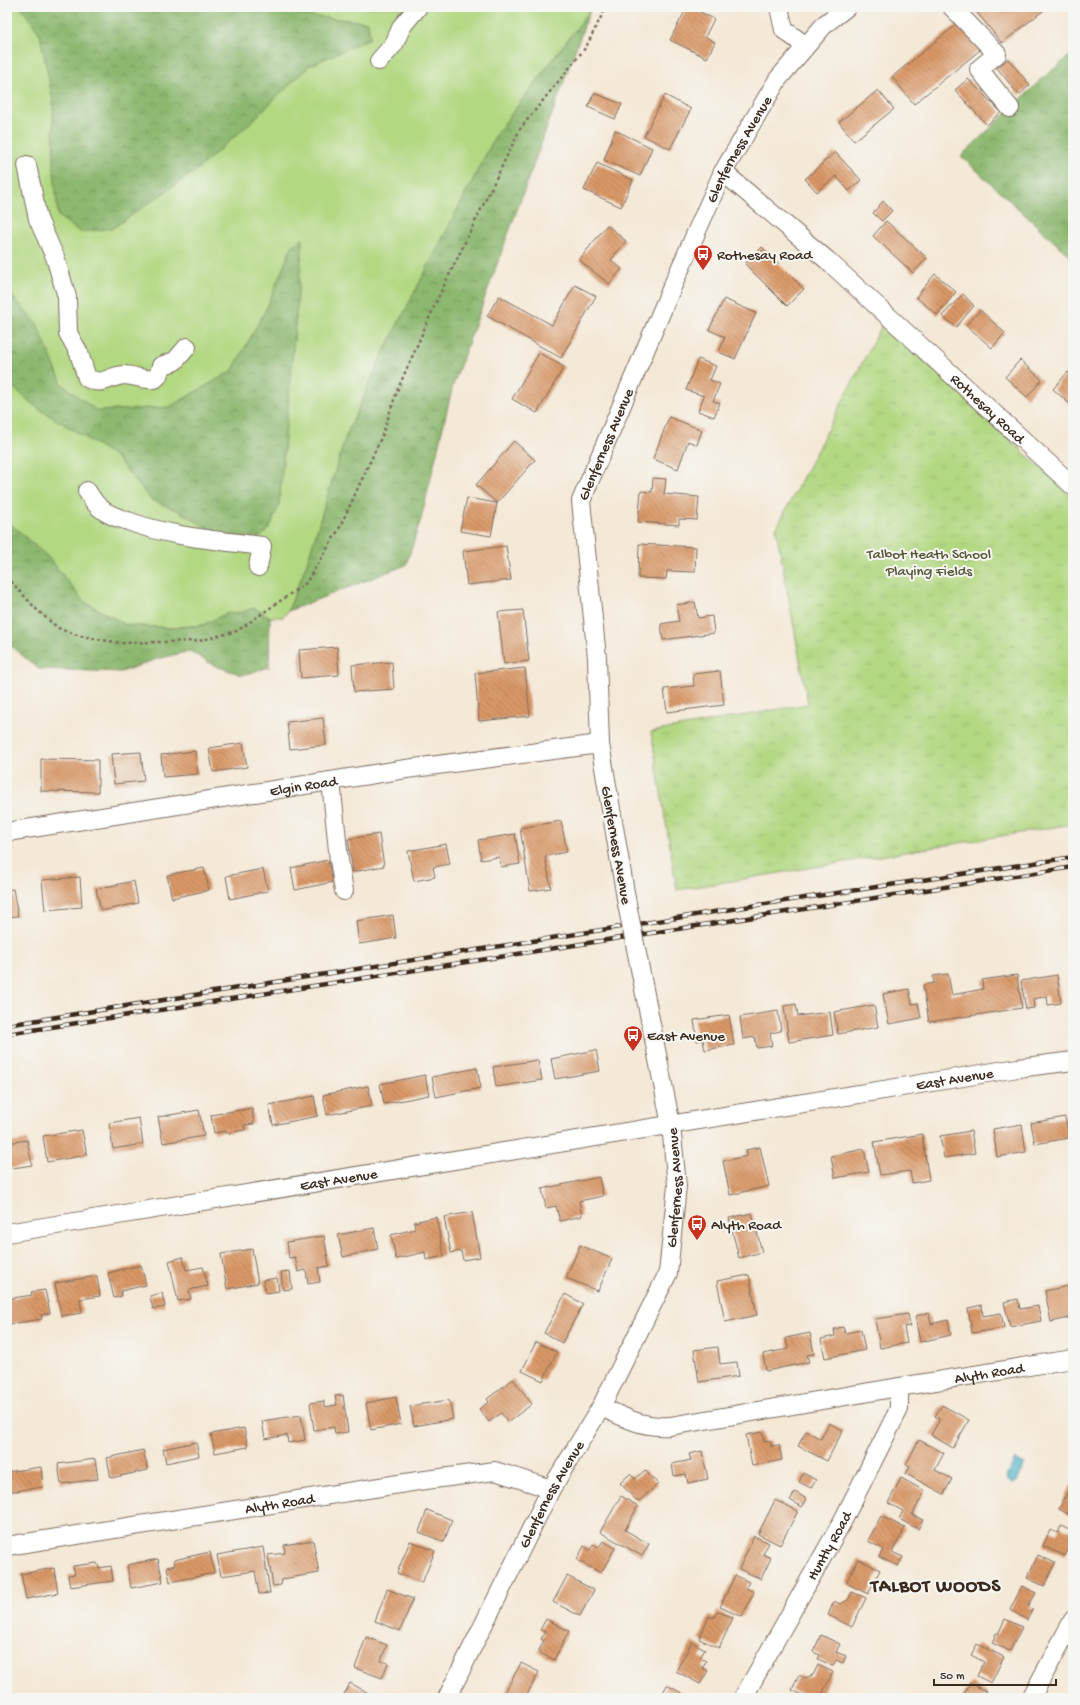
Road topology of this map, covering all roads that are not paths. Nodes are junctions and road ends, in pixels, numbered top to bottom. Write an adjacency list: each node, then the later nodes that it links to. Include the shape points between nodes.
1 (418, 7): 6 (street, via 402,26 394,44)
2 (779, 7): 5 (street, via 784,30)
3 (847, 7): 5 (street, Glenferness Avenue, via 825,24)
4 (952, 7): 7 (street, via 996,54 979,69)
5 (804, 48): 9 (street, Glenferness Avenue, via 778,79)
6 (379, 61)
7 (1010, 108)
8 (27, 165): 10 (street, via 38,219 55,257 67,296 68,333 79,353 87,378 98,382 122,375 155,379 161,366 175,361)
9 (723, 172): 11 (street, Rothesay Road, via 827,260); 14 (street, Glenferness Avenue, via 581,501 597,658)
10 (187, 347)
11 (1073, 486)
12 (87, 491): 13 (street, via 101,509 134,523 167,533 262,546)
13 (258, 567)
14 (600, 744): 15 (street, Elgin Road); 19 (street, Glenferness Avenue, bridge, via 627,904)
15 (331, 781): 16 (street, Elgin Road); 17 (street)
16 (7, 832)
17 (344, 891)
18 (1073, 1061): 19 (street, East Avenue)
19 (671, 1125): 20 (street, East Avenue); 23 (street, Glenferness Avenue, via 677,1186 668,1273)
20 (7, 1233)
21 (1073, 1359): 22 (street, Alyth Road)
22 (899, 1387): 23 (street, Alyth Road, via 655,1428 641,1425); 28 (street, Huntly Road, via 899,1409 894,1422 842,1522)
23 (601, 1407): 24 (street, Glenferness Avenue)
24 (550, 1489): 25 (street, Alyth Road, via 495,1471); 27 (street, Glenferness Avenue)
25 (7, 1546)
26 (1073, 1620): 29 (street)
27 (447, 1698)
28 (742, 1698)
29 (1031, 1698)

